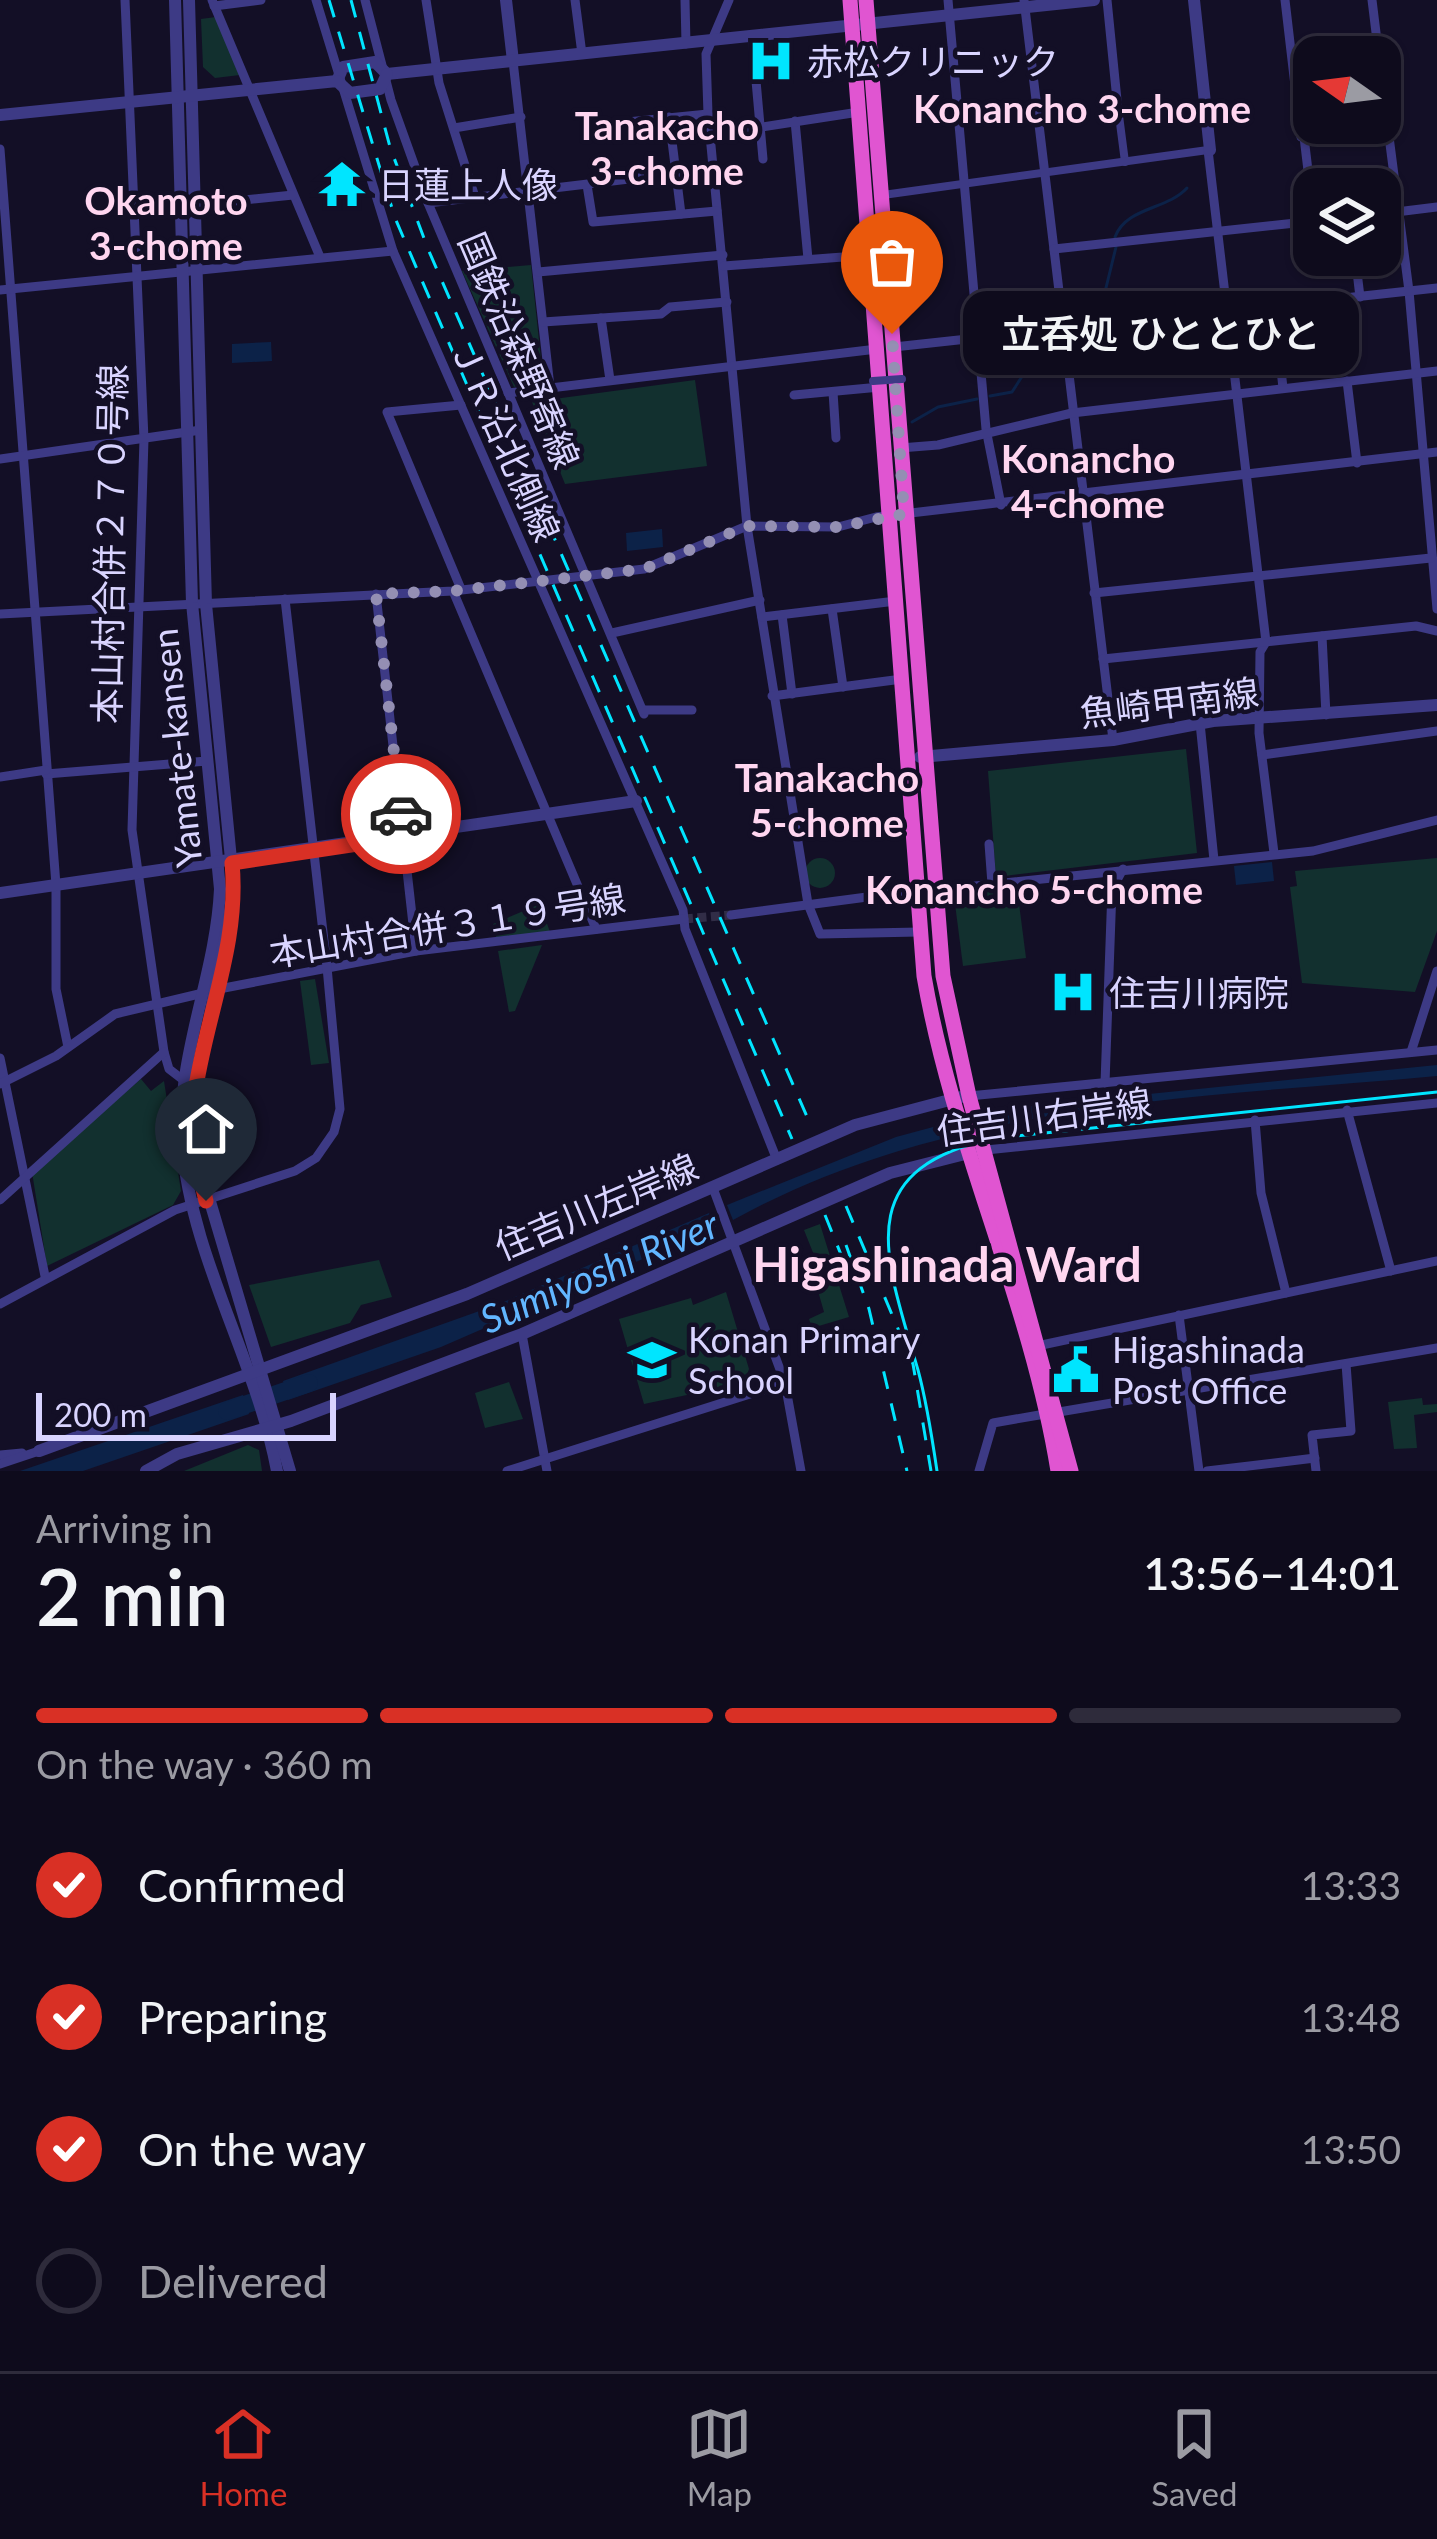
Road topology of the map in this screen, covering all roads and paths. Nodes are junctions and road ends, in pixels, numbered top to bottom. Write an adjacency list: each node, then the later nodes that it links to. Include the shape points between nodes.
1 (125, 0): 36 (street, 本山村合併２７０号線)
2 (176, 0): 34 (street, Yamate-kansen)
3 (189, 0): 34 (street, Yamate-kansen)
4 (261, 0): 20 (street)
5 (316, 0): 32 (street, ＪＲ沿北側線)
6 (365, 0): 31 (street, 国鉄沿森野寄線)
7 (426, 0): 30 (street)
8 (506, 0): 29 (street)
9 (575, 0): 28 (street)
10 (685, 0): 27 (street)
11 (729, 0): 26 (street)
12 (850, 0): 23 (highway)
13 (866, 0): 23 (highway)
14 (948, 0): 22 (street)
15 (1094, 0): 21 (street)
16 (1107, 0): 35 (street)
17 (1194, 0): 48 (street)
18 (1285, 0): 51 (street)
19 (1372, 0): 25 (street)
20 (213, 3): 33 (street)
21 (1025, 4): 22 (street); 53 (street)
22 (950, 16): 23 (street); 56 (street)
23 (860, 23): 24 (street); 37 (highway); 59 (highway)
24 (752, 36): 26 (street); 44 (street)
25 (1376, 36)
26 (711, 41): 27 (street); 38 (street)
27 (686, 44): 28 (street)
28 (582, 54): 29 (street)
29 (513, 61): 30 (street); 41 (street)
30 (436, 70): 31 (street); 45 (street)
31 (386, 74): 32 (street, via 375,62 343,67); 32 (street, via 380,89 350,93); 61 (street, 国鉄沿森野寄線)
32 (337, 81): 33 (street); 71 (street, ＪＲ沿北側線)
33 (250, 90): 34 (street); 58 (street)
34 (185, 97): 36 (street); 62 (street, Yamate-kansen); 76 (street, Yamate-kansen)
35 (1117, 100): 50 (street)
36 (129, 101): 39 (street); 79 (street, 本山村合併２７０号線)
37 (859, 112): 42 (street); 59 (highway)
38 (708, 114): 40 (street); 46 (street)
39 (0, 115)
40 (669, 117): 43 (street); 54 (street)
41 (521, 118): 45 (street); 57 (street)
42 (795, 121): 44 (street); 74 (street)
43 (597, 125)
44 (760, 127): 46 (street); 49 (street)
45 (454, 128): 60 (street)
46 (710, 135): 52 (street)
47 (0, 149): 82 (street)
48 (1209, 150): 50 (street); 69 (street)
49 (763, 158)
50 (1124, 162): 53 (street)
51 (1307, 168)
52 (713, 169): 54 (street); 64 (street)
53 (1045, 173): 56 (street); 70 (street)
54 (676, 174): 55 (street); 66 (street)
55 (587, 185): 57 (street); 66 (street, via 593,222)
56 (963, 186): 59 (street); 91 (street)
57 (529, 191): 60 (street); 78 (street)
58 (293, 195): 62 (street); 73 (street)
59 (873, 196): 72 (highway); 92 (highway)
60 (476, 197): 61 (street)
61 (428, 203): 103 (street, 国鉄沿森野寄線)
62 (196, 206): 77 (street, Yamate-kansen)
63 (1437, 207): 65 (street)
64 (717, 211): 66 (street); 75 (street)
65 (1401, 212)
66 (681, 214)
67 (1293, 223): 69 (street)
68 (1401, 228): 83 (street)
69 (1215, 232): 70 (street); 87 (street)
70 (1054, 249): 90 (street)
71 (393, 250): 73 (street); 106 (street, ＪＲ沿北側線)
72 (869, 255): 74 (street); 92 (highway)
73 (320, 257): 77 (street)
74 (808, 260): 75 (street)
75 (723, 261): 78 (street); 85 (street)
76 (180, 271): 77 (street); 79 (street); 109 (street, Yamate-kansen)
77 (197, 271): 108 (street, Yamate-kansen)
78 (538, 272): 89 (street)
79 (138, 276): 82 (street); 112 (street, 本山村合併２７０号線)
80 (1358, 276): 84 (street)
81 (1437, 288): 83 (street)
82 (6, 290): 115 (street)
83 (1409, 291): 84 (street); 95 (street)
84 (1360, 297): 86 (street)
85 (727, 302): 88 (street); 93 (street)
86 (1274, 306): 87 (street); 101 (street)
87 (1223, 312): 90 (street); 104 (street)
88 (601, 318): 89 (street); 97 (street)
89 (543, 322): 100 (street)
90 (1064, 331): 91 (street); 107 (street)
91 (978, 341): 92 (street); 110 (street)
92 (885, 348): 93 (street); 99 (highway); 113 (highway)
93 (732, 363): 97 (street); 122 (street)
94 (1437, 371): 95 (street)
95 (1418, 374): 98 (street); 114 (street)
96 (902, 379): 99 (street, bridge)
97 (610, 380): 100 (street)
98 (1347, 381): 101 (street); 117 (street)
99 (876, 384): 102 (street); 121 (highway)
100 (550, 387): 103 (street)
101 (1283, 388): 104 (street)
102 (832, 392): 105 (street); 111 (street)
103 (508, 393): 126 (street, 国鉄沿森野寄線)
104 (1234, 393): 107 (street); 118 (street)
105 (794, 395)
106 (461, 405): 127 (street, ＪＲ沿北側線); 128 (street, via 387,412)
107 (1072, 413): 110 (street); 119 (street)
108 (201, 430): 109 (street); 134 (street, Yamate-kansen)
109 (184, 431): 112 (street); 134 (street, Yamate-kansen)
110 (989, 432): 113 (street); 120 (street)
111 (836, 438)
112 (144, 439): 115 (street); 135 (street, 本山村合併２７０号線)
113 (900, 448): 121 (highway)
114 (1431, 453): 117 (street); 123 (street)
115 (23, 456): 116 (street); 138 (street)
116 (0, 459)
117 (1357, 463): 118 (street)
118 (1246, 477): 119 (street); 125 (street)
119 (1082, 496): 120 (street); 129 (street)
120 (1001, 506): 121 (street)
121 (897, 515): 122 (street, via 838,527); 133 (highway); 159 (highway)
122 (747, 526): 126 (street, via 644,569); 132 (street)
123 (1434, 535): 124 (street)
124 (1431, 558): 125 (street); 137 (street)
125 (1258, 574): 129 (street); 145 (street)
126 (588, 575): 127 (street); 143 (street, 国鉄沿森野寄線)
127 (538, 580): 128 (street); 164 (street, ＪＲ沿北側線)
128 (457, 590): 130 (street); 165 (street)
129 (1094, 593): 146 (street)
130 (376, 594): 131 (street); 167 (street)
131 (285, 599): 134 (street); 169 (street)
132 (760, 600): 141 (street); 143 (street)
133 (896, 602): 136 (street); 147 (highway)
134 (199, 603): 135 (street); 160 (street, Yamate-kansen); 172 (street, Yamate-kansen)
135 (141, 605): 138 (street); 161 (street, 本山村合併２７０号線)
136 (832, 609): 140 (street); 148 (street)
137 (1437, 609)
138 (35, 612): 139 (street); 162 (street)
139 (0, 614)
140 (782, 615): 141 (street); 149 (street)
141 (762, 617): 150 (street)
142 (1437, 631): 144 (street)
143 (612, 632): 152 (street, 国鉄沿森野寄線, via 644,712)
144 (1322, 636): 145 (street); 153 (street)
145 (1266, 642): 146 (street); 154 (street)
146 (1103, 659): 157 (street)
147 (902, 679): 148 (street); 159 (highway)
148 (843, 687): 149 (street)
149 (792, 694): 150 (street)
150 (772, 696): 180 (street)
151 (1437, 705): 153 (street, 魚崎甲南線)
152 (692, 710)
153 (1326, 715): 154 (street, 魚崎甲南線)
154 (1259, 721): 155 (street, 魚崎甲南線); 158 (street)
155 (1200, 723): 157 (street, 魚崎甲南線); 171 (street)
156 (1437, 731): 158 (street)
157 (1113, 740): 159 (street, 魚崎甲南線)
158 (1262, 754): 170 (street)
159 (915, 758): 184 (highway); 199 (highway, via 943,976)
160 (207, 761): 161 (street); 172 (street, Yamate-kansen)
161 (130, 766): 162 (street); 174 (street, 本山村合併２７０号線)
162 (46, 772): 163 (street); 176 (street)
163 (0, 777)
164 (636, 801): 165 (street); 182 (street, ＪＲ沿北側線)
165 (549, 814): 167 (street); 183 (street)
166 (1437, 820): 170 (street)
167 (404, 837): 169 (street); 185 (street)
168 (989, 844): 175 (street)
169 (315, 850): 172 (street); 186 (street)
170 (1274, 853): 171 (street)
171 (1214, 860): 173 (street)
172 (225, 864): 174 (street); 188 (street, Yamate-kansen, via 231,926); 189 (street, Yamate-kansen)
173 (1123, 869): 175 (street); 198 (street, via 1112,889)
174 (138, 875): 176 (street); 190 (street, 本山村合併２７０号線)
175 (992, 884): 177 (street)
176 (56, 885): 179 (street); 191 (street, via 56,989)
177 (946, 889)
178 (905, 892): 180 (street)
179 (0, 893)
180 (808, 904): 181 (street); 184 (street, via 820,934)
181 (730, 915)
182 (684, 920): 183 (street, 本山村合併３１９号線); 206 (street, ＪＲ沿北側線)
183 (596, 929): 185 (street, 本山村合併３１９号線)
184 (919, 932): 201 (highway)
185 (416, 951): 186 (street, 本山村合併３１９号線)
186 (328, 967): 188 (street, 本山村合併３１９号線); 210 (street, via 340,1109 334,1132 295,1171)
187 (1437, 971): 194 (street)
188 (219, 989): 210 (street, Yamate-kansen, via 194,1100)
189 (199, 994): 190 (street); 196 (street, Yamate-kansen)
190 (156, 1004): 191 (street, via 115,1014); 193 (street, 本山村合併２７０号線)
191 (68, 1047): 197 (street)
192 (1437, 1050): 194 (street)
193 (164, 1052): 196 (street, 本山村合併２７０号線); 207 (street)
194 (1411, 1052): 198 (street)
195 (0, 1058): 197 (street)
196 (182, 1078): 210 (street, Yamate-kansen, via 182,1145)
197 (2, 1083): 207 (street)
198 (1105, 1083): 199 (street, via 1000,1088)
199 (970, 1101): 201 (street, 住吉川左岸線); 204 (highway)
200 (1437, 1103): 202 (street, 住吉川右岸線)
201 (952, 1105): 205 (highway); 206 (street, 住吉川左岸線, via 855,1126)
202 (1347, 1110): 203 (street, 住吉川右岸線); 213 (street)
203 (1255, 1120): 204 (street, 住吉川右岸線); 215 (street)
204 (984, 1143): 205 (street, 住吉川右岸線); 219 (highway)
205 (964, 1147): 211 (street, 住吉川右岸線); 219 (highway)
206 (777, 1160): 208 (street, 住吉川左岸線)
207 (23, 1174): 209 (street); 214 (street)
208 (715, 1194): 211 (street); 222 (street, 住吉川左岸線)
209 (0, 1200)
210 (199, 1203): 214 (street); 222 (street, Yamate-kansen)
211 (732, 1238): 218 (street, 住吉川右岸線); 223 (street)
212 (1437, 1261): 213 (street)
213 (1391, 1271): 215 (street)
214 (45, 1276): 216 (street)
215 (1286, 1293): 217 (street)
216 (0, 1304)
217 (1179, 1315): 219 (street); 224 (street)
218 (523, 1334): 226 (street, 住吉川右岸線); 231 (street)
219 (1034, 1347): 225 (highway)
220 (1437, 1348): 221 (street)
221 (1346, 1364): 224 (street); 229 (street, via 1351,1431 1312,1436)
222 (257, 1371): 226 (street, Yamate-kansen); 228 (street, 住吉川左岸線)
223 (785, 1383): 231 (street); 236 (street)
224 (1190, 1391): 225 (street); 240 (street)
225 (1052, 1413): 237 (street, via 993,1423); 238 (highway); 239 (highway)
226 (271, 1421): 227 (street, Yamate-kansen); 232 (street, 住吉川右岸線)
227 (277, 1444): 233 (street, Yamate-kansen); 234 (street, Yamate-kansen)
228 (39, 1451): 230 (street)
229 (1315, 1458): 240 (street); 241 (street)
230 (0, 1460)
231 (547, 1466): 235 (street)
232 (146, 1471)
233 (277, 1471)
234 (290, 1471)
235 (508, 1471)
236 (801, 1471)
237 (979, 1471)
238 (1058, 1471)
239 (1071, 1471)
240 (1203, 1471)
241 (1316, 1471)

